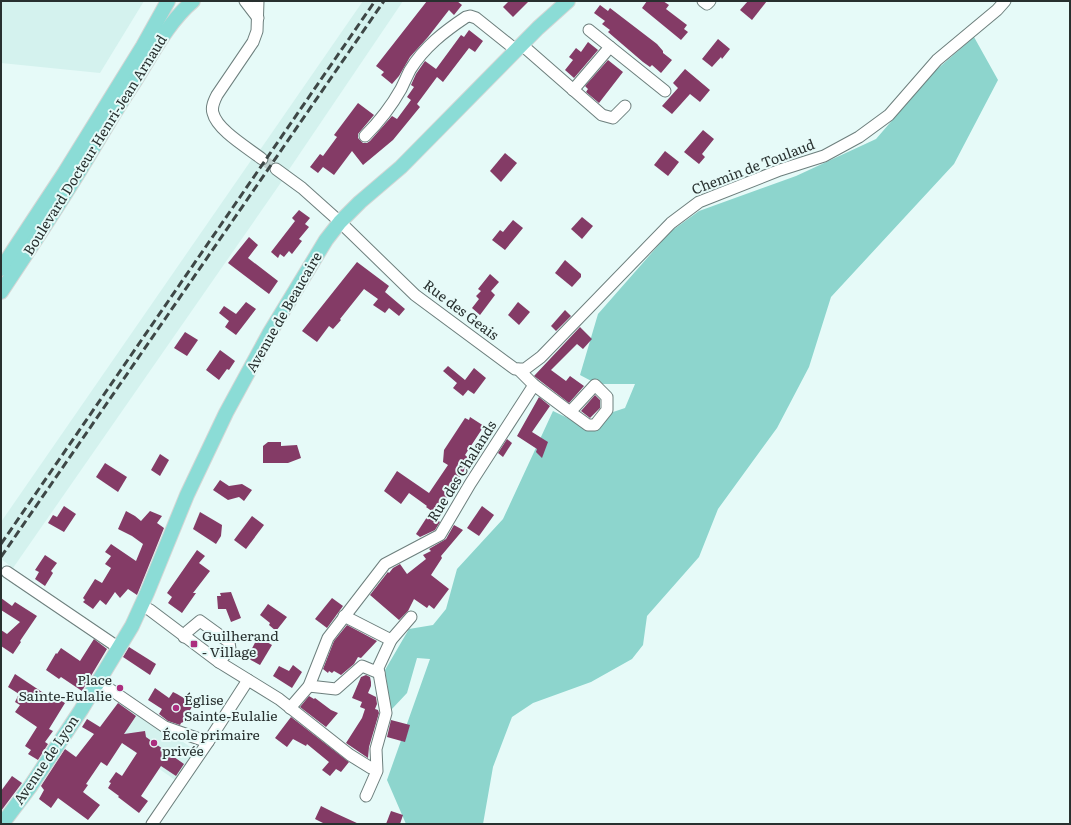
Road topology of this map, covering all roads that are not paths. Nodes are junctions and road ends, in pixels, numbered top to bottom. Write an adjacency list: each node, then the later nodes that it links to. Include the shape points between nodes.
1 (168, 1): 22 (main road, Boulevard Docteur Henri-Jean Arnaud, via 65,172)
2 (193, 1): 23 (main road, Boulevard Docteur Henri-Jean Arnaud, via 174,20 156,47)
3 (246, 1): 10 (street)
4 (258, 1): 10 (street)
5 (558, 1): 11 (main road, Avenue de Beaucaire)
6 (568, 1): 11 (main road, Avenue de Beaucaire)
7 (703, 1): 8 (street, via 707,4)
8 (710, 1)
9 (1005, 1): 24 (street, Chemin de Toulaud, via 937,60 889,115 859,137 824,156 780,170 699,202 671,223 541,357 525,369)
10 (258, 18): 19 (street, via 257,31 252,42 217,95 212,112 222,128)
11 (538, 28): 14 (main road, Avenue de Beaucaire)
12 (589, 30): 13 (street)
13 (610, 47): 15 (street); 16 (street)
14 (519, 48): 15 (street); 18 (street, via 476,18 466,17 426,49 400,91); 21 (main road, Avenue de Beaucaire, via 401,167)
15 (573, 90): 17 (street, via 602,115 613,118)
16 (665, 91)
17 (625, 106)
18 (365, 136)
19 (262, 159)
20 (276, 168): 21 (street, Rue des Geais)
21 (340, 222): 24 (street, Rue des Geais, via 415,295); 28 (main road, Avenue de Beaucaire, via 326,240 273,327 226,413 188,495)
22 (1, 269)
23 (1, 292)
24 (518, 369): 25 (street, Rue des Geais)
25 (534, 386): 26 (street, Rue des Geais); 29 (street, Rue des Chalands, via 440,535 386,564)
26 (570, 412)
27 (7, 572): 33 (street)
28 (142, 606): 31 (street); 33 (main road, Avenue de Beaucaire)
29 (344, 616): 32 (street); 38 (street, Rue des Chalands, via 328,638)
30 (411, 617): 32 (street)
31 (184, 636): 34 (street); 34 (street, via 200,621 229,642 230,649)
32 (391, 640): 35 (street, via 378,668)
33 (117, 651): 37 (main road, Avenue de Lyon)
34 (219, 662): 36 (street)
35 (379, 672): 38 (street, via 362,666 336,689); 41 (street, via 386,713 376,749)
36 (248, 680): 39 (street); 40 (street)
37 (98, 681): 40 (street, via 166,727); 43 (main road, Avenue de Lyon, via 30,788)
38 (309, 686): 39 (street, Rue des Chalands)
39 (290, 708): 41 (street, via 350,755 371,768)
40 (208, 742): 44 (street)
41 (376, 768): 42 (street)
42 (366, 796)
43 (2, 824)
44 (152, 824)

